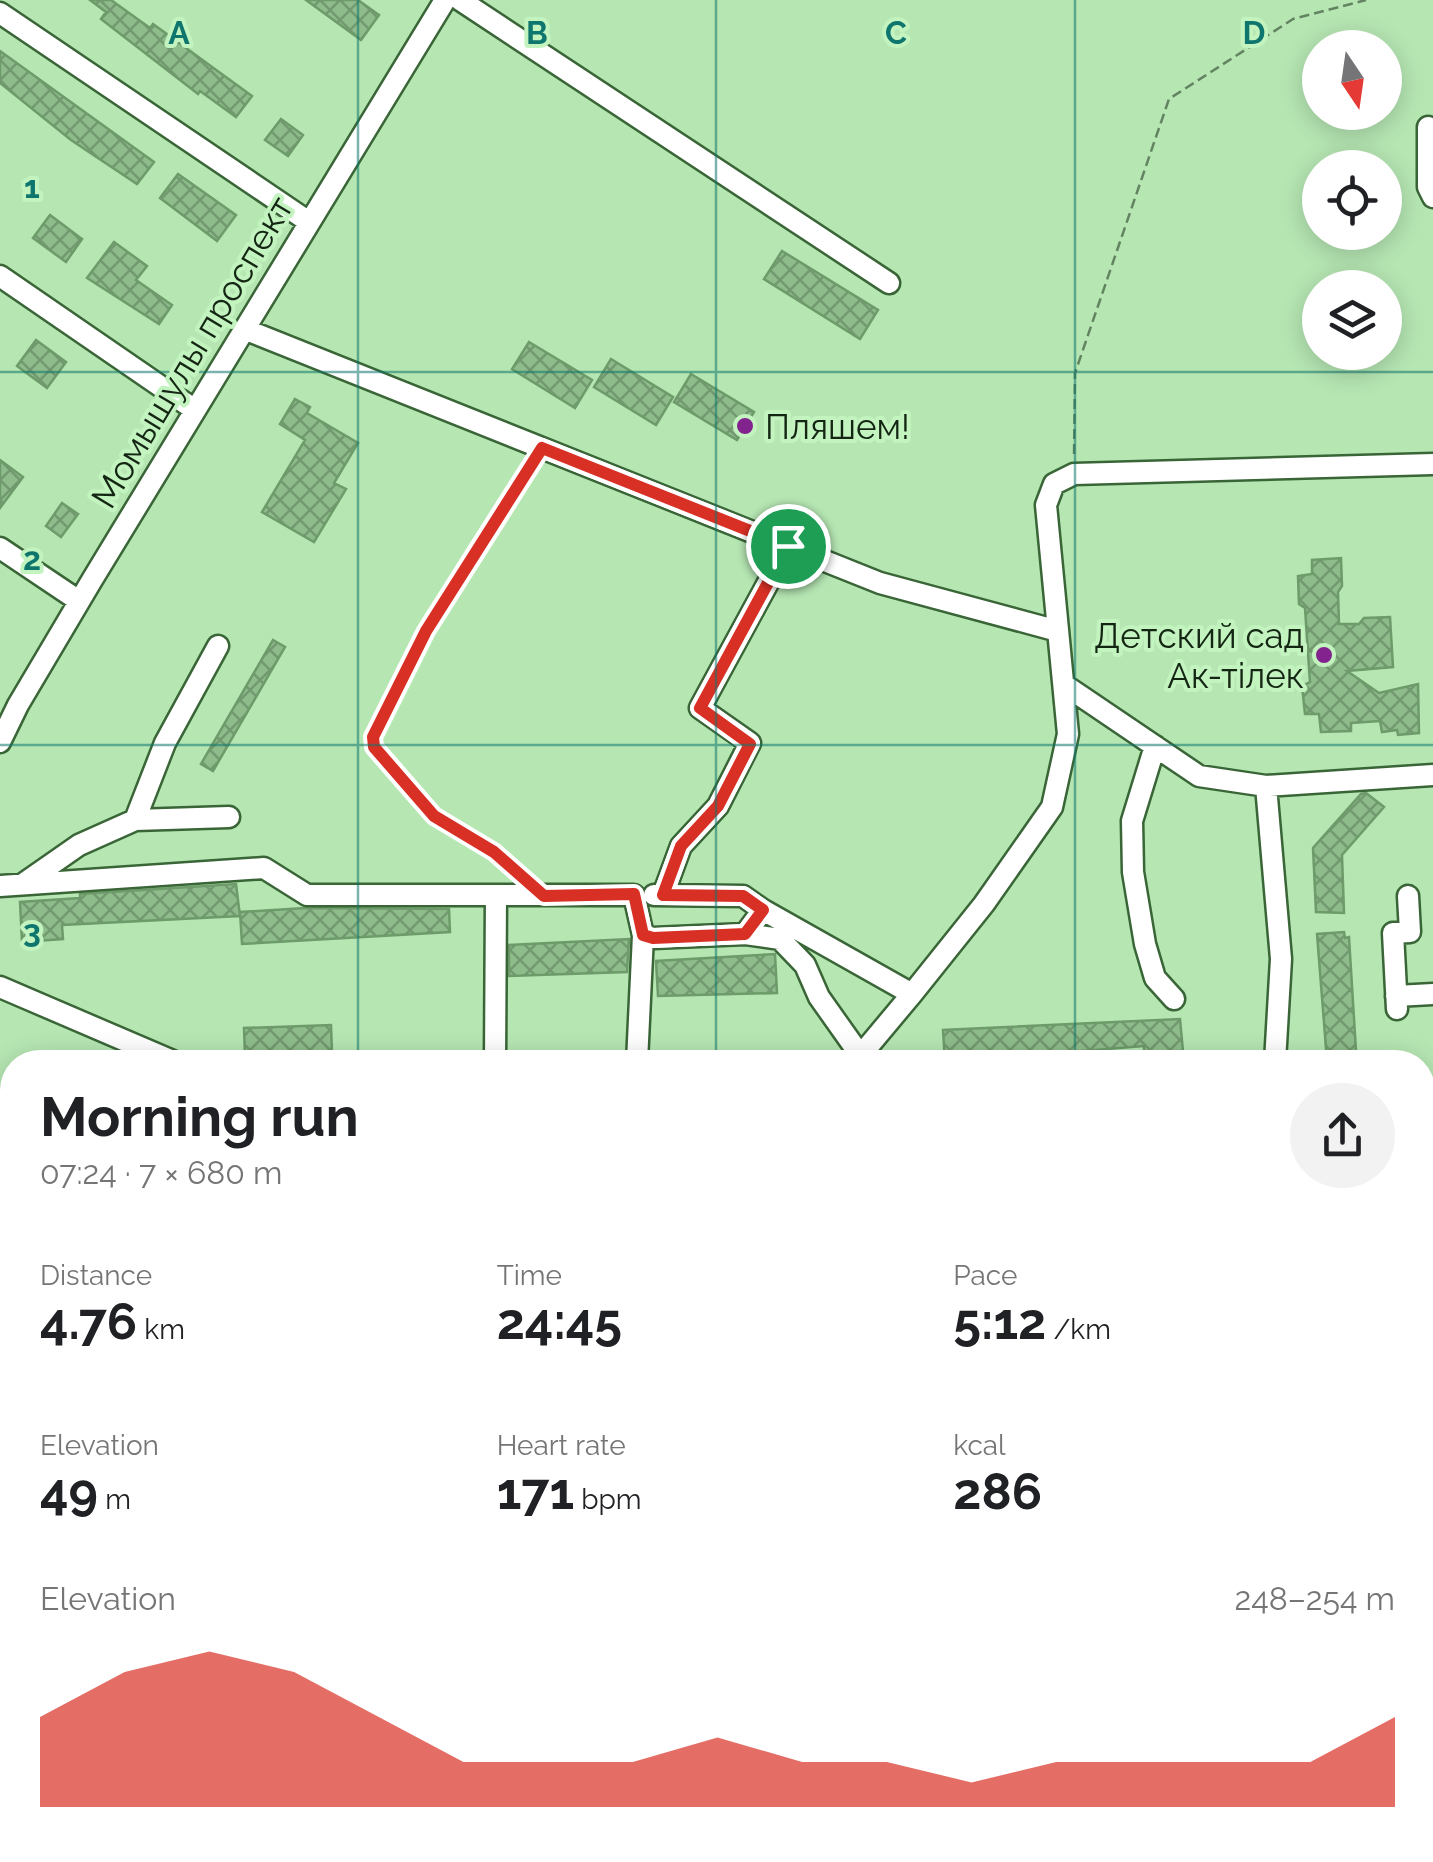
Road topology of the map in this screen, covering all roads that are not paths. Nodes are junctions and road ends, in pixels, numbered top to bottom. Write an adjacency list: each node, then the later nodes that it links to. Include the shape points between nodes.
1 (444, 0): 6 (street, Момышулы проспект)
2 (460, 0): 8 (street)
3 (0, 13): 6 (street)
4 (1428, 127): 5 (street)
5 (1433, 197)
6 (308, 222): 9 (street, Момышулы проспект)
7 (0, 276): 10 (street)
8 (888, 282)
9 (244, 329): 10 (street, Момышулы проспект); 12 (street)
10 (195, 410): 14 (street, Момышулы проспект)
11 (1433, 464): 15 (street, via 1074,474 1054,484 1046,505)
12 (788, 546): 15 (street, via 880,583); 27 (street, via 700,708 750,744 718,806 681,846)
13 (0, 548): 14 (street)
14 (79, 602): 18 (street, Момышулы проспект)
15 (1058, 631): 17 (street)
16 (218, 646): 23 (street, via 165,743)
17 (1066, 686): 19 (street); 33 (street, via 1068,734 1052,807)
18 (0, 742)
19 (1155, 746): 21 (street, via 1198,776); 35 (street, via 1132,821 1134,872 1155,978)
20 (1433, 776): 21 (street)
21 (1266, 786): 41 (street, via 1281,959)
22 (230, 816): 23 (street)
23 (135, 820): 24 (street)
24 (11, 886): 26 (street, via 264,868 307,895)
25 (634, 894): 26 (street); 27 (street); 31 (street)
26 (496, 895): 37 (street)
27 (663, 895): 29 (street, via 743,896)
28 (1408, 896): 34 (street, via 1410,932 1393,933 1396,1002)
29 (763, 910): 30 (street); 33 (street)
30 (745, 934): 31 (street); 39 (street, via 780,939 805,965)
31 (643, 935): 38 (street)
32 (0, 987): 36 (street)
33 (912, 994): 40 (street)
34 (1433, 994)
35 (1174, 999)
36 (148, 1050)
37 (494, 1050)
38 (638, 1050)
39 (851, 1050)
40 (865, 1050)
41 (1277, 1050)

